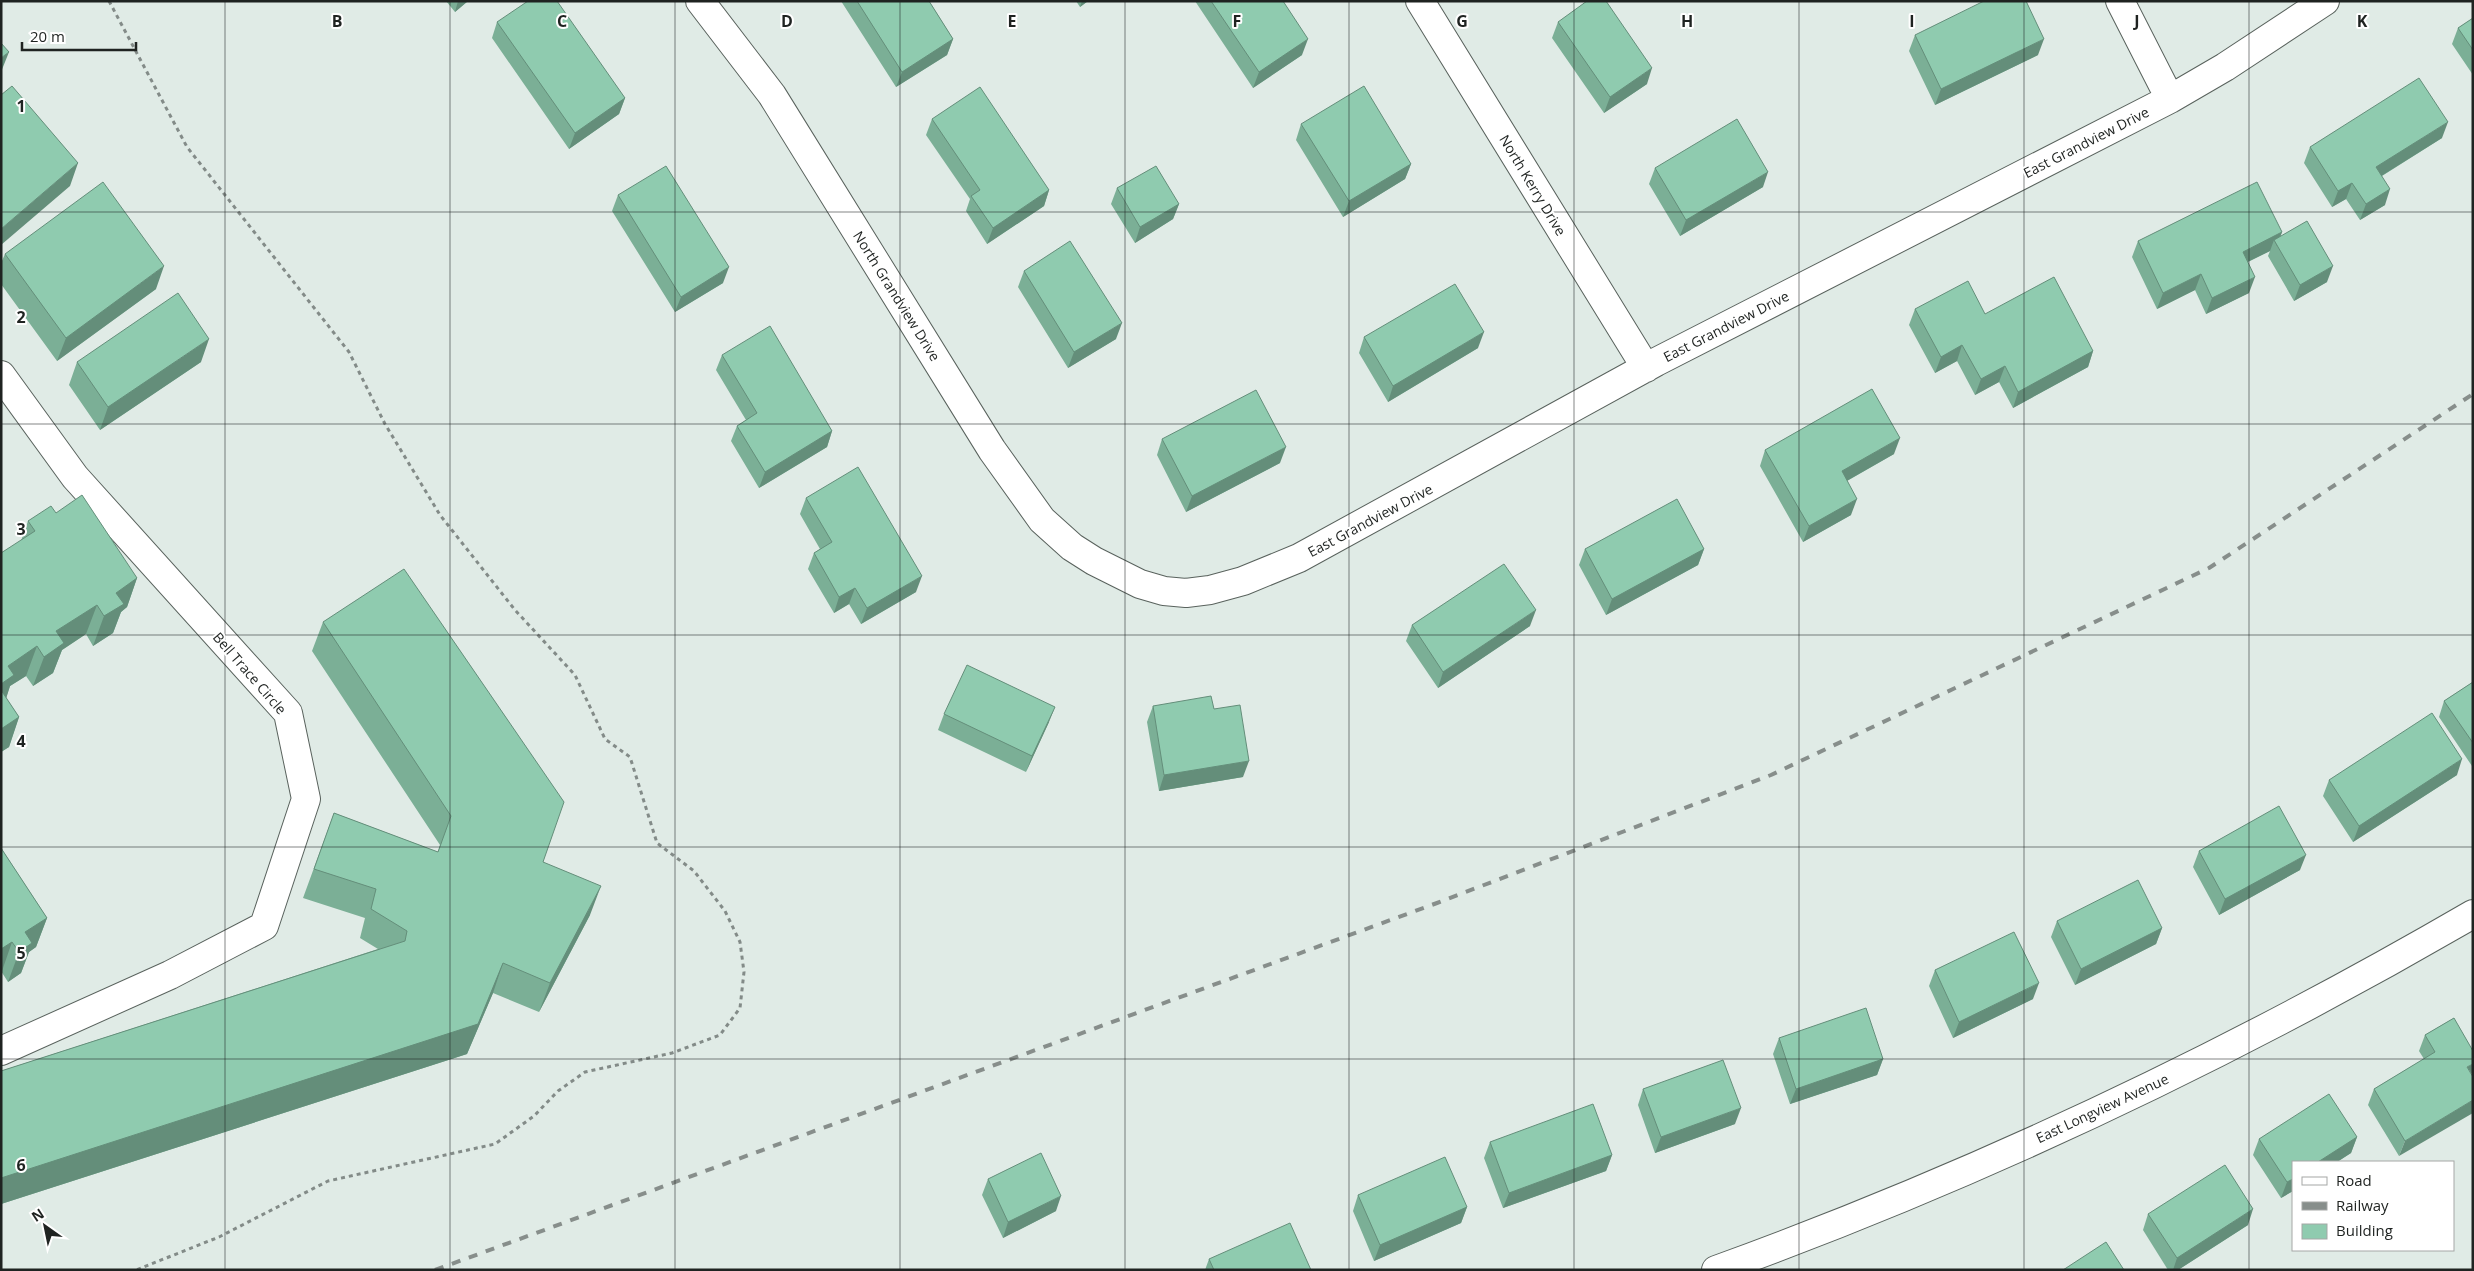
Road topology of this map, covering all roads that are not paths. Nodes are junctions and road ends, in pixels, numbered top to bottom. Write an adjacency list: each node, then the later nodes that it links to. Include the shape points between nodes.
1 (700, 1): 8 (street, North Grandview Drive, via 772,95 1017,487 1057,534)
2 (1420, 1): 6 (street, North Kerry Drive)
3 (2120, 1): 5 (street)
4 (2325, 1): 5 (street, East Grandview Drive)
5 (2170, 99): 6 (street, East Grandview Drive)
6 (1646, 368): 8 (street, East Grandview Drive, via 1299,558 1244,580 1186,593 1140,584)
7 (1, 375): 10 (street, Bell Trace Circle, via 75,477 288,713 306,799 264,926 170,975)
8 (1112, 571)
9 (2473, 914): 11 (street, East Longview Avenue, via 2278,1023 2147,1087)
10 (1, 1051)
11 (1757, 1262): 12 (street, East Longview Avenue)
12 (1716, 1270)

